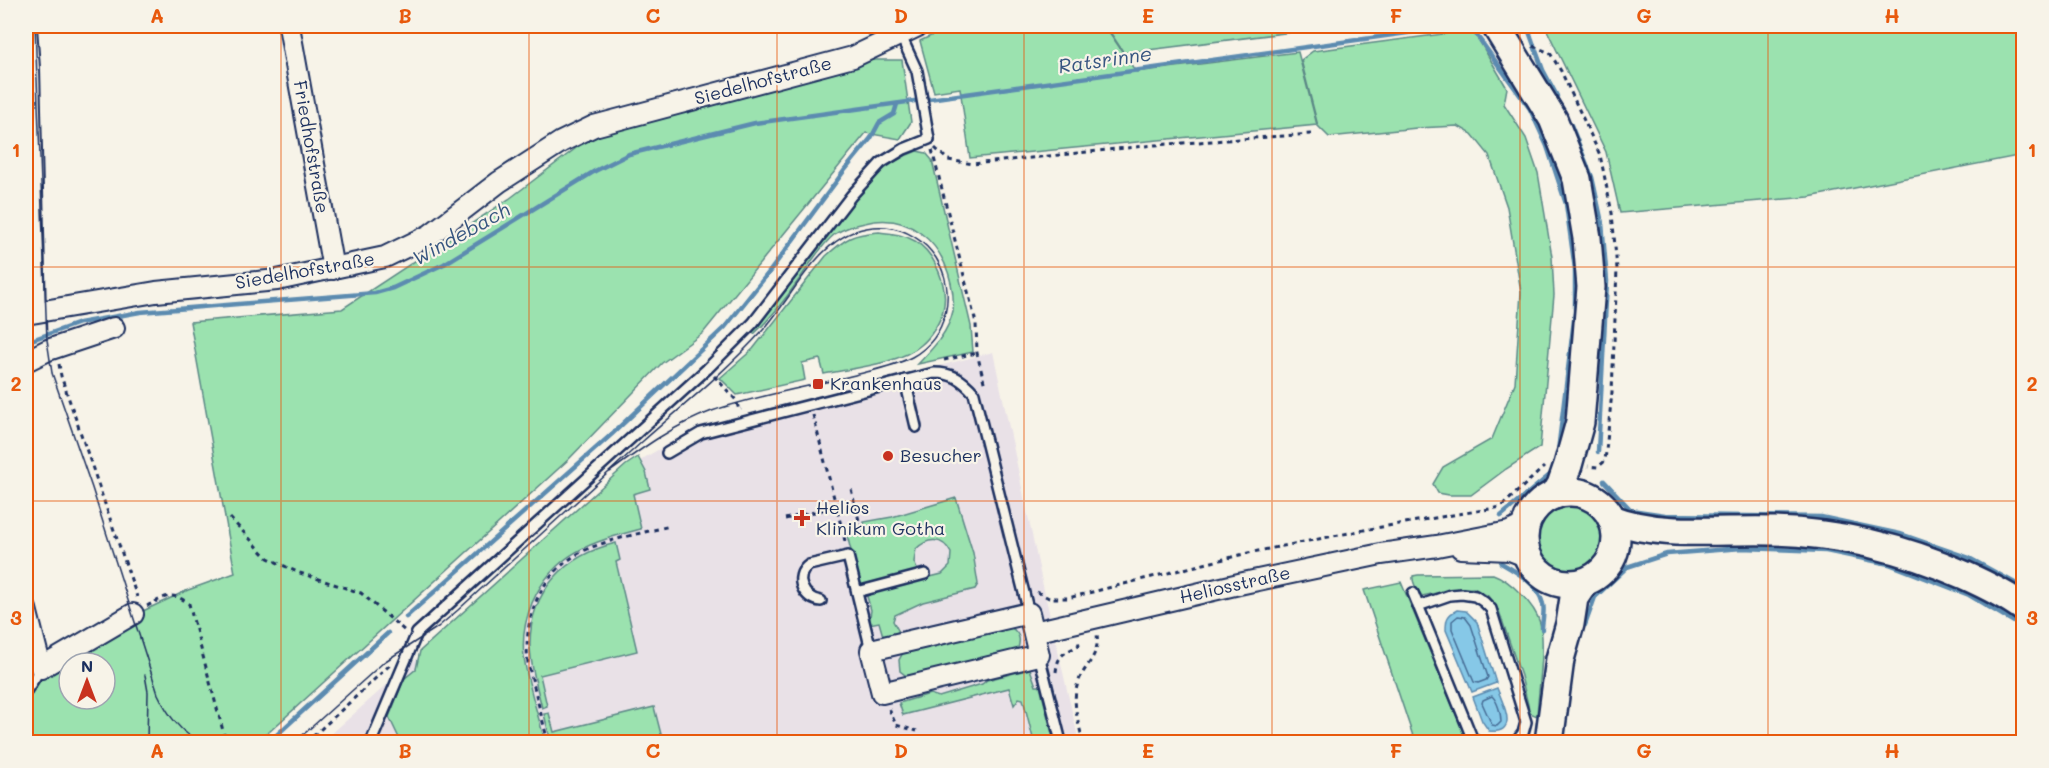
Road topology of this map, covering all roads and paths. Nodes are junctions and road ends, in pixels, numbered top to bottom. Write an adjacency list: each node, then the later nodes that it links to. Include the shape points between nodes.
1 (289, 26): 10 (street, Friedhofstraße)
2 (918, 26): 5 (street, Siedelhofstraße)
3 (26, 27): 7 (street, Siedelhofstraße, via 30,68)
4 (1500, 32): 22 (main road, via 1553,120 1576,179 1587,238 1591,287)
5 (900, 34): 9 (lane, via 917,71); 10 (street, Siedelhofstraße, via 854,57 594,126 499,182 430,234 385,257)
6 (1550, 53): 22 (path, via 1600,155 1612,213 1617,269 1605,461 1598,467)
7 (27, 99): 11 (street, Siedelhofstraße)
8 (1311, 134): 9 (path, via 973,164 948,160)
9 (929, 139): 15 (lane, via 881,163 753,323); 17 (path, via 976,323 977,353)
10 (333, 268): 11 (street, Siedelhofstraße, via 267,281 156,291)
11 (30, 313)
12 (114, 328): 13 (street)
13 (55, 348): 14 (street); 48 (path)
14 (26, 361)
15 (706, 369): 19 (path, via 736,400 739,410); 51 (lane, via 417,633)
16 (905, 380): 18 (lane); 20 (lane); 50 (lane, via 934,372 946,373 962,379 974,393)
17 (985, 387)
18 (811, 404): 21 (lane, via 701,433); 26 (path)
19 (748, 408)
20 (916, 427)
21 (667, 453)
22 (1576, 465): 24 (main road); 25 (main road); 41 (path, via 1548,465 1501,507 1248,553 1068,598 1049,598)
23 (851, 489): 33 (path, via 861,528)
24 (1555, 495): 25 (main road, via 1574,492); 30 (main road, via 1537,505)
25 (1593, 498): 29 (main road)
26 (835, 507): 28 (path); 33 (path)
27 (230, 518): 51 (path, via 268,558 361,593)
28 (785, 519)
29 (1612, 519): 32 (main road, via 1633,526); 35 (main road, via 1616,533)
30 (1526, 524): 34 (street, via 1509,532); 37 (main road, via 1524,542)
31 (670, 525): 63 (path, via 583,551 561,565 537,596 530,616 527,651)
32 (1700, 532): 35 (main road, via 1634,545); 46 (main road, via 1817,533 1861,540 1934,562)
33 (843, 533): 36 (path)
34 (1437, 546): 37 (street, via 1510,550); 49 (street, Heliosstraße, via 1381,554)
35 (1614, 554): 40 (main road, via 1595,578)
36 (848, 556): 42 (lane); 44 (lane, via 804,569 804,591 811,599)
37 (1528, 557): 39 (main road)
38 (925, 574): 42 (lane)
39 (1551, 581): 40 (main road, via 1566,585); 55 (main road, via 1557,597)
40 (1584, 582): 55 (main road, via 1574,598)
41 (1034, 590)
42 (857, 592): 53 (lane)
43 (1413, 593): 45 (lane)
44 (821, 601)
45 (1418, 606): 66 (lane); 67 (lane, via 1462,594 1475,596 1491,609 1526,722)
46 (2024, 608)
47 (26, 609): 56 (street)
48 (137, 612): 56 (street); 60 (path, via 169,596 179,596 189,604)
49 (1096, 618): 50 (street, Heliosstraße); 65 (path, via 1096,653 1077,686 1075,706)
50 (1032, 623): 53 (street, Heliosstraße); 54 (street)
51 (414, 640): 52 (lane)
52 (410, 650): 61 (path); 62 (lane)
53 (872, 650): 58 (street)
54 (1040, 654): 58 (street); 64 (lane)
55 (1560, 659): 68 (main road)
56 (41, 668): 57 (lane)
57 (26, 691)
58 (882, 693): 59 (path, via 896,725)
59 (917, 731)
60 (226, 742)
61 (307, 742)
62 (370, 742)
63 (548, 742)
64 (1061, 742)
65 (1083, 742)
66 (1477, 742)
67 (1516, 742)
68 (1549, 742)

